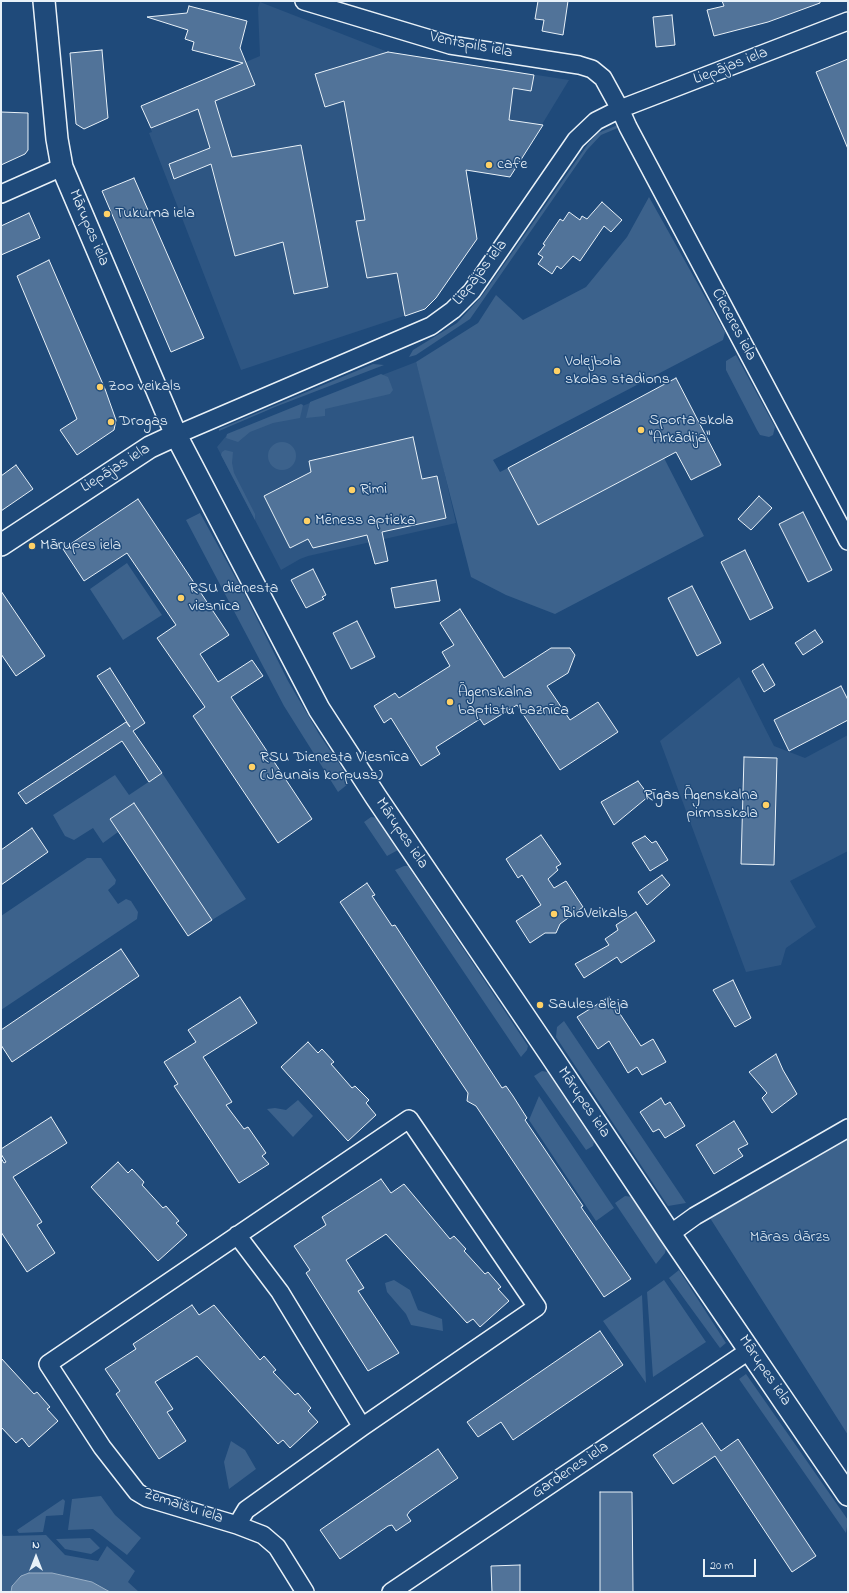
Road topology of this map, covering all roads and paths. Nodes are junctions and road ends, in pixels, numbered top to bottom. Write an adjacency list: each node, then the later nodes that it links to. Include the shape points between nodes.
1 (44, 1): 5 (street, Mārupes iela)
2 (304, 1): 4 (street, Ventspils iela, via 450,45 592,69 602,78)
3 (848, 21): 4 (street, Liepājas iela)
4 (620, 108): 7 (street, Liepājas iela, via 596,120 576,140 472,291 453,310 431,326); 8 (street, Cieceres iela)
5 (62, 167): 6 (street); 7 (street, Mārupes iela)
6 (1, 194)
7 (176, 435): 9 (street, Liepājas iela, via 150,447); 11 (street, Mārupes iela, via 319,709)
8 (848, 541)
9 (1, 545)
10 (848, 1128): 11 (street, via 695,1216)
11 (670, 1234): 13 (street, Mārupes iela)
12 (237, 1235): 14 (street, via 280,1292); 14 (street, via 409,1119 537,1307); 16 (street, Zemaišu iela, via 48,1364 102,1447 137,1492 147,1498)
13 (750, 1350): 15 (street, Mārupes iela); 18 (street, Gardenes iela)
14 (362, 1427): 16 (street, via 246,1510)
15 (848, 1495)
16 (237, 1525): 17 (street, Zemaišu iela, via 263,1535 277,1547)
17 (305, 1592)
18 (391, 1592)

